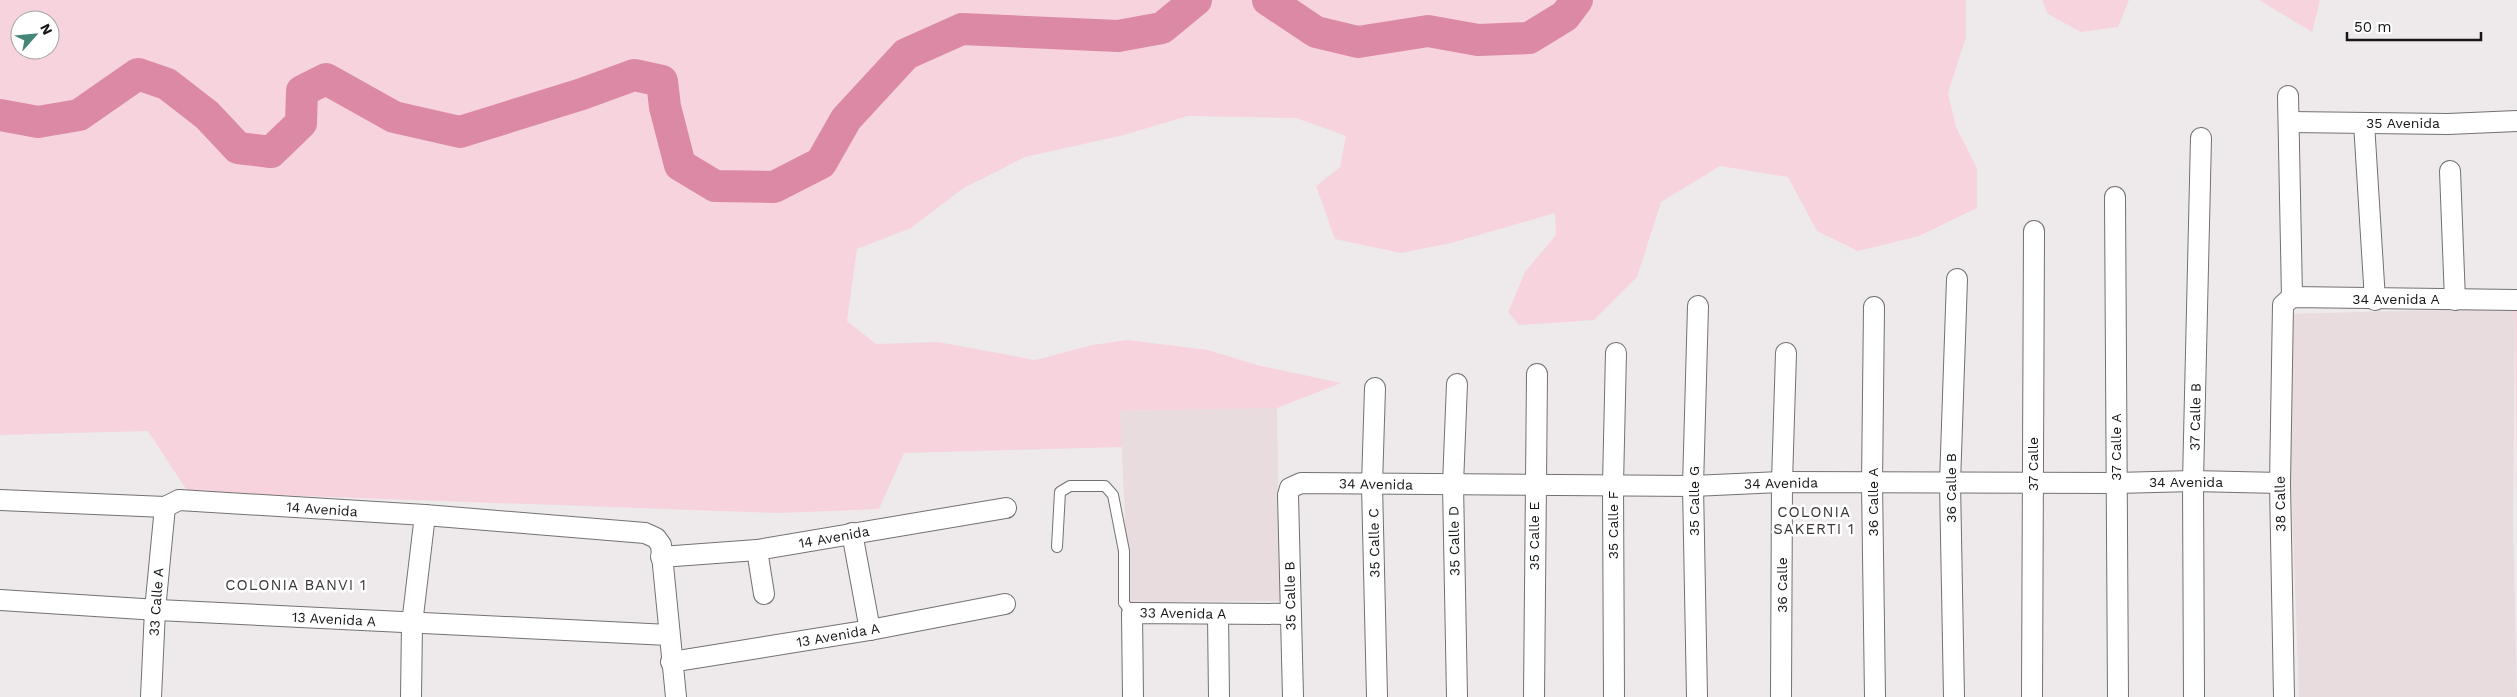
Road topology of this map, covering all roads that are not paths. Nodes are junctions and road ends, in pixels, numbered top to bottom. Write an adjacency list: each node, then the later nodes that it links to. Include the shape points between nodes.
1 (2288, 96): 3 (street, 38 Calle)
2 (2517, 121): 4 (street, 35 Avenida)
3 (2290, 122): 4 (street, 35 Avenida); 13 (street, 38 Calle)
4 (2364, 123): 10 (street)
5 (2201, 138): 21 (street, 37 Calle B)
6 (2450, 171): 11 (street)
7 (2116, 197): 26 (street, 37 Calle A)
8 (2034, 231): 23 (street, 37 Calle)
9 (1957, 279): 25 (street, 36 Calle B)
10 (2374, 300): 11 (street, 34 Avenida A); 13 (street, 34 Avenida A)
11 (2455, 300): 12 (street, 34 Avenida A)
12 (2517, 300)
13 (2287, 304): 27 (street, 38 Calle)
14 (1698, 306): 32 (street, 35 Calle G)
15 (1874, 307): 24 (street, 36 Calle A)
16 (1616, 353): 30 (street, 35 Calle F)
17 (1786, 353): 22 (street, 36 Calle)
18 (1537, 374): 29 (street, 35 Calle E)
19 (1457, 384): 28 (street, 35 Calle D)
20 (1375, 388): 31 (street, 35 Calle C)
21 (2193, 481): 26 (street, 34 Avenida); 27 (street, 34 Avenida); 69 (street, 37 Calle B)
22 (1782, 482): 24 (street, 34 Avenida); 32 (street, 34 Avenida); 64 (street, 36 Calle)
23 (2032, 482): 25 (street, 34 Avenida); 26 (street, 34 Avenida); 67 (street, 37 Calle)
24 (1872, 483): 25 (street, 34 Avenida); 65 (street, 36 Calle A)
25 (1950, 483): 66 (street, 36 Calle B)
26 (2116, 483): 68 (street, 37 Calle A)
27 (2280, 483): 70 (street, 38 Calle)
28 (1453, 484): 29 (street, 34 Avenida); 31 (street, 34 Avenida); 60 (street, 35 Calle D)
29 (1535, 484): 30 (street, 34 Avenida); 61 (street, 35 Calle E)
30 (1613, 484): 32 (street, 34 Avenida); 62 (street, 35 Calle F)
31 (1372, 485): 33 (street, 34 Avenida, via 1302,483 1290,488); 59 (street, 35 Calle C)
32 (1693, 486): 63 (street, 35 Calle G)
33 (1288, 495): 48 (street, 35 Calle B)
34 (0, 500): 35 (street, 14 Avenida)
35 (164, 507): 37 (street, 14 Avenida, via 179,500); 45 (street, 33 Calle A)
36 (1006, 508): 38 (street, 14 Avenida)
37 (426, 515): 41 (street, 14 Avenida, via 646,533 661,545); 49 (street)
38 (852, 533): 40 (street, 14 Avenida); 50 (street)
39 (1057, 547): 46 (lane, 33 Avenida A, via 1060,492 1070,486 1106,486 1115,501 1122,537 1124,602)
40 (757, 550): 41 (street, 14 Avenida); 42 (street)
41 (661, 557): 51 (street)
42 (764, 594)
43 (0, 600): 45 (street, 13 Avenida A)
44 (1005, 604): 50 (street, 13 Avenida A)
45 (155, 610): 49 (street, 13 Avenida A); 53 (street, 33 Calle A)
46 (1132, 613): 47 (street, 33 Avenida A); 56 (street)
47 (1218, 614): 48 (street, 33 Avenida A); 57 (street)
48 (1290, 614): 58 (street, 35 Calle B)
49 (412, 624): 51 (street, 13 Avenida A); 54 (street)
50 (870, 630): 52 (street, 13 Avenida A)
51 (669, 635): 52 (street)
52 (671, 662): 55 (street)
53 (151, 697)
54 (411, 697)
55 (676, 697)
56 (1133, 697)
57 (1220, 697)
58 (1293, 697)
59 (1377, 697)
60 (1457, 697)
61 (1534, 697)
62 (1614, 697)
63 (1697, 697)
64 (1781, 697)
65 (1875, 697)
66 (1954, 697)
67 (2032, 697)
68 (2118, 697)
69 (2194, 697)
70 (2284, 697)

